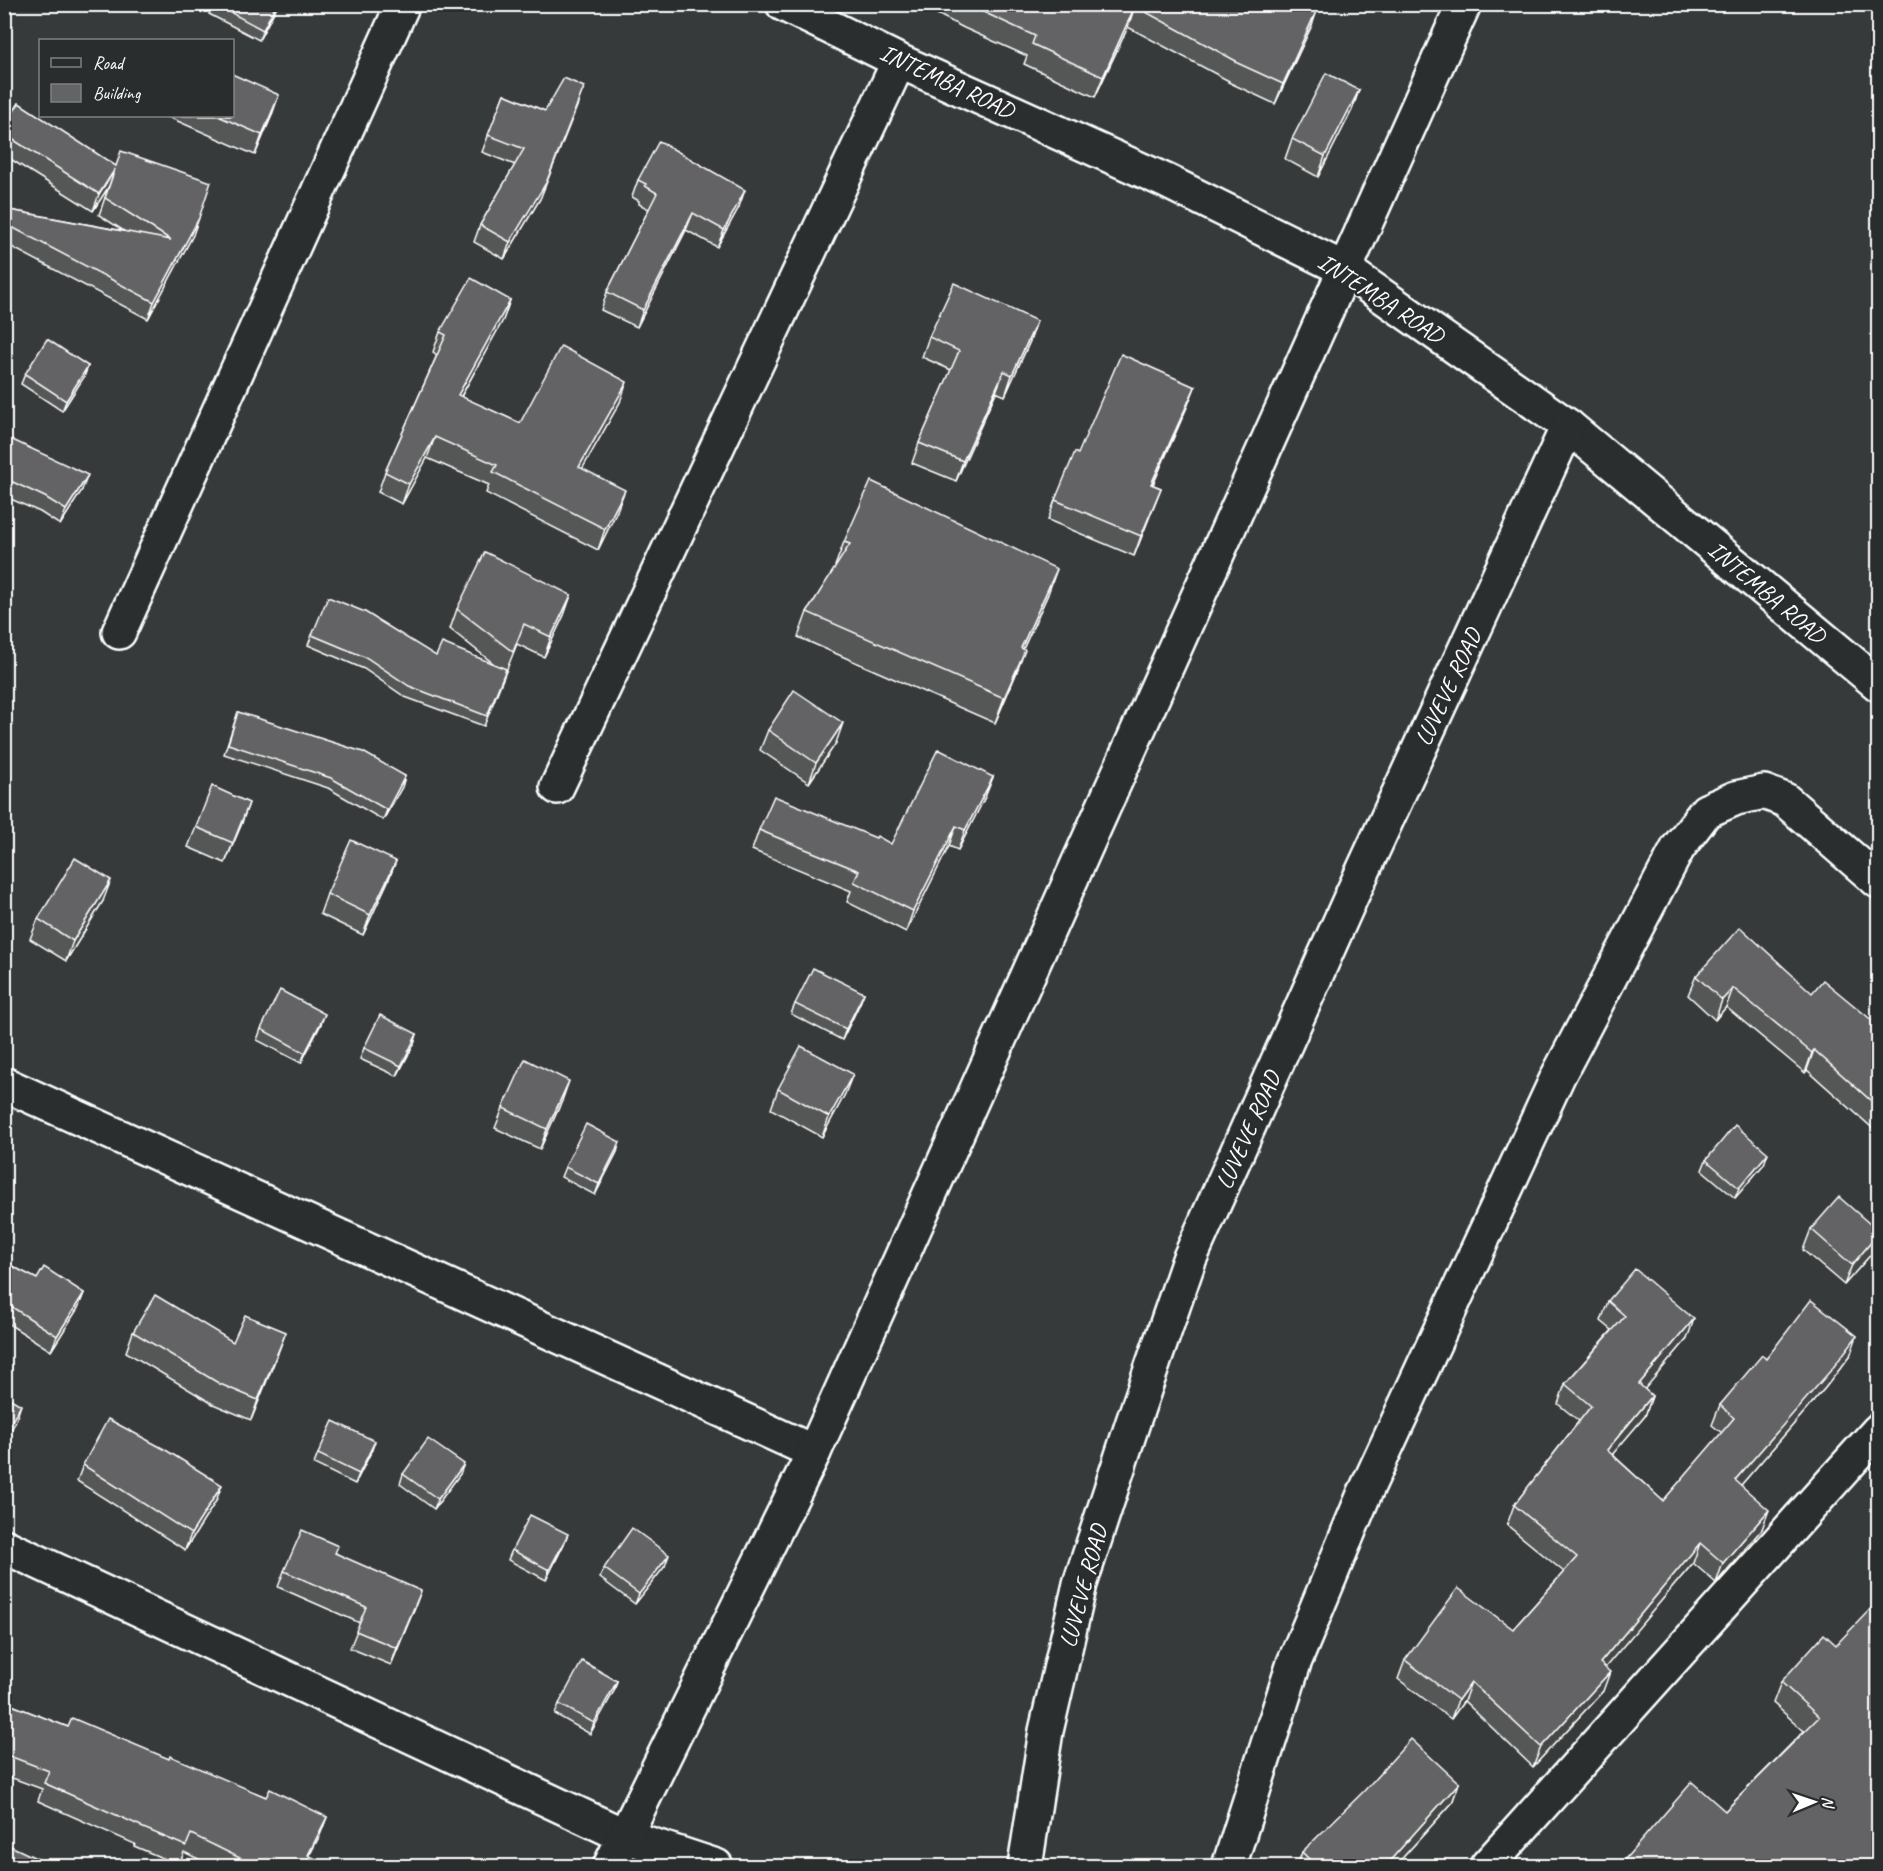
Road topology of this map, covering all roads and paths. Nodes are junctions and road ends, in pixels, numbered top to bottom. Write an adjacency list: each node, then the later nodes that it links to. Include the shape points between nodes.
1 (403, 4): 7 (street)
2 (783, 4): 4 (street, INTEMBA ROAD)
3 (1464, 4): 5 (street)
4 (899, 61): 5 (street, INTEMBA ROAD, via 1166,181); 9 (street)
5 (1344, 269): 6 (street, INTEMBA ROAD); 13 (street)
6 (1568, 426): 8 (street, INTEMBA ROAD); 18 (street, LUVEVE ROAD, via 1351,897 1190,1260 1080,1584 1046,1731)
7 (119, 632)
8 (1878, 684)
9 (557, 787)
10 (1878, 881): 19 (street, via 1785,800 1764,792 1736,798 1706,811 1678,848 1558,1076 1363,1497 1294,1663)
11 (4, 1084): 13 (street)
12 (1878, 1431): 20 (street)
13 (814, 1452): 15 (street)
14 (4, 1546): 15 (street)
15 (625, 1836): 16 (street); 17 (street)
16 (610, 1866)
17 (716, 1866)
18 (1025, 1866)
19 (1230, 1866)
20 (1487, 1866)

